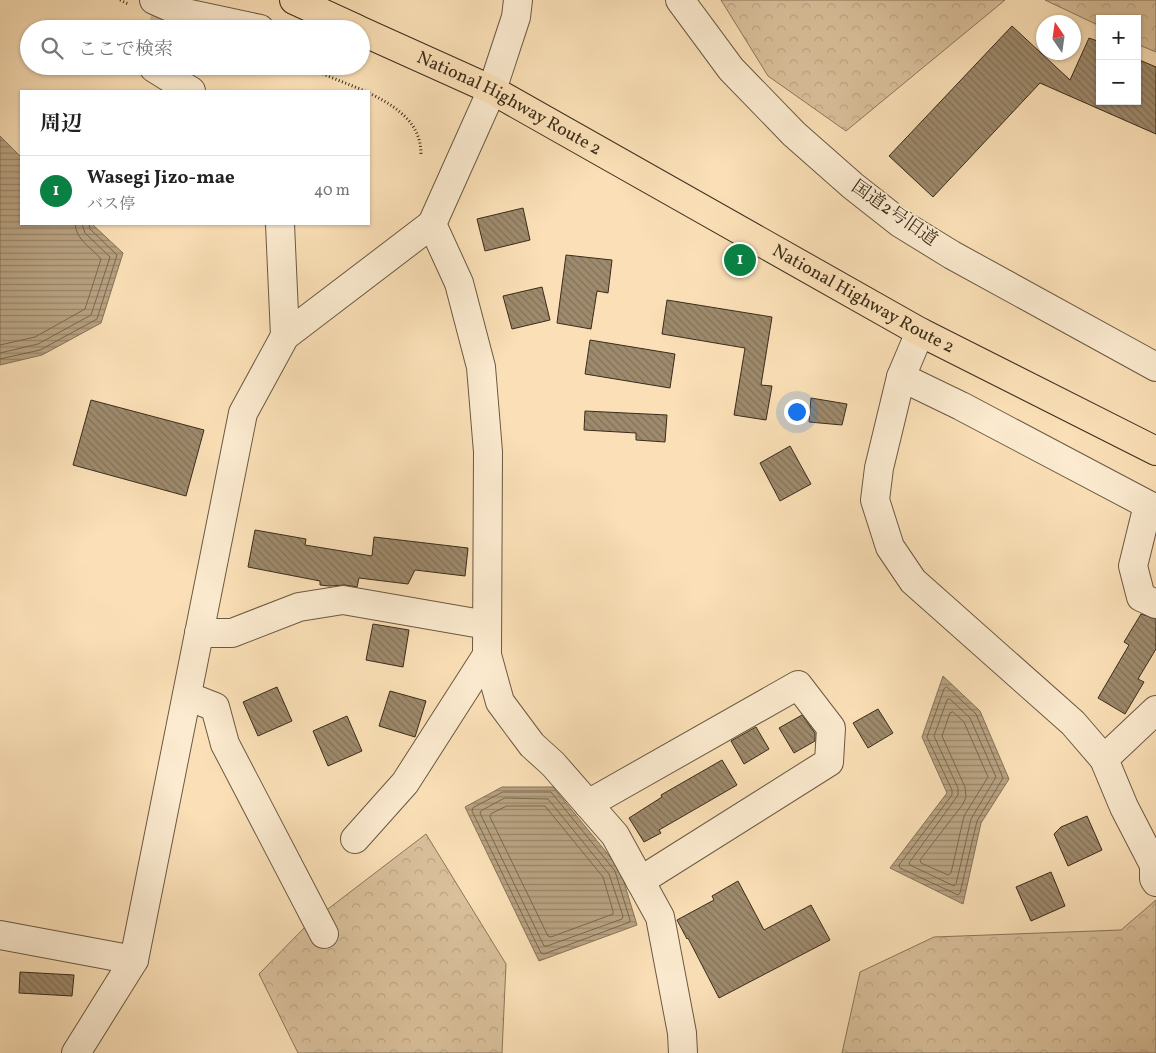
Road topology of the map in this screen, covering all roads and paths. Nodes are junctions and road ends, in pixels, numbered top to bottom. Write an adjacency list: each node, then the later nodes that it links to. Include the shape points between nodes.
1 (154, 0): 5 (street, via 181,12)
2 (294, 0): 6 (highway)
3 (518, 0): 14 (street, via 516,17)
4 (680, 0): 21 (street, 国道2号旧道, via 731,69 794,134 900,223)
5 (218, 20)
6 (337, 20)
7 (370, 35): 9 (highway, National Highway Route 2)
8 (370, 47): 9 (street)
9 (401, 49): 14 (highway, National Highway Route 2)
10 (165, 75): 12 (street)
11 (325, 75): 13 (path)
12 (189, 90)
13 (363, 90)
14 (492, 90): 17 (street); 19 (highway, National Highway Route 2)
15 (370, 93): 16 (path, via 392,104 410,121 418,134)
16 (421, 156)
17 (432, 224): 20 (street); 26 (street, via 459,284 481,367 488,452)
18 (280, 225): 20 (street)
19 (920, 332): 22 (street); 23 (highway, National Highway Route 2)
20 (285, 336): 27 (street, via 243,413)
21 (1156, 368)
22 (901, 377): 24 (street); 31 (street, via 879,468 875,500 890,547 913,581 1073,723)
23 (1156, 451)
24 (1152, 507): 25 (street, via 1133,566 1141,597)
25 (1156, 604)
26 (487, 626): 27 (street, via 343,600 299,606 232,633); 28 (street)
27 (199, 633): 29 (street)
28 (487, 654): 32 (street, via 500,702 532,745); 33 (street, via 405,783)
29 (187, 696): 36 (street, via 216,707 225,744); 38 (street)
30 (1156, 710): 31 (street)
31 (1104, 759): 34 (street, via 1154,865)
32 (588, 804): 35 (street, via 615,835); 35 (street, via 798,685 831,728 829,762)
33 (355, 839)
34 (1155, 880)
35 (640, 881): 40 (street, via 660,917)
36 (324, 934)
37 (0, 935): 38 (street)
38 (134, 960): 39 (street)
39 (76, 1053)
40 (683, 1053)

